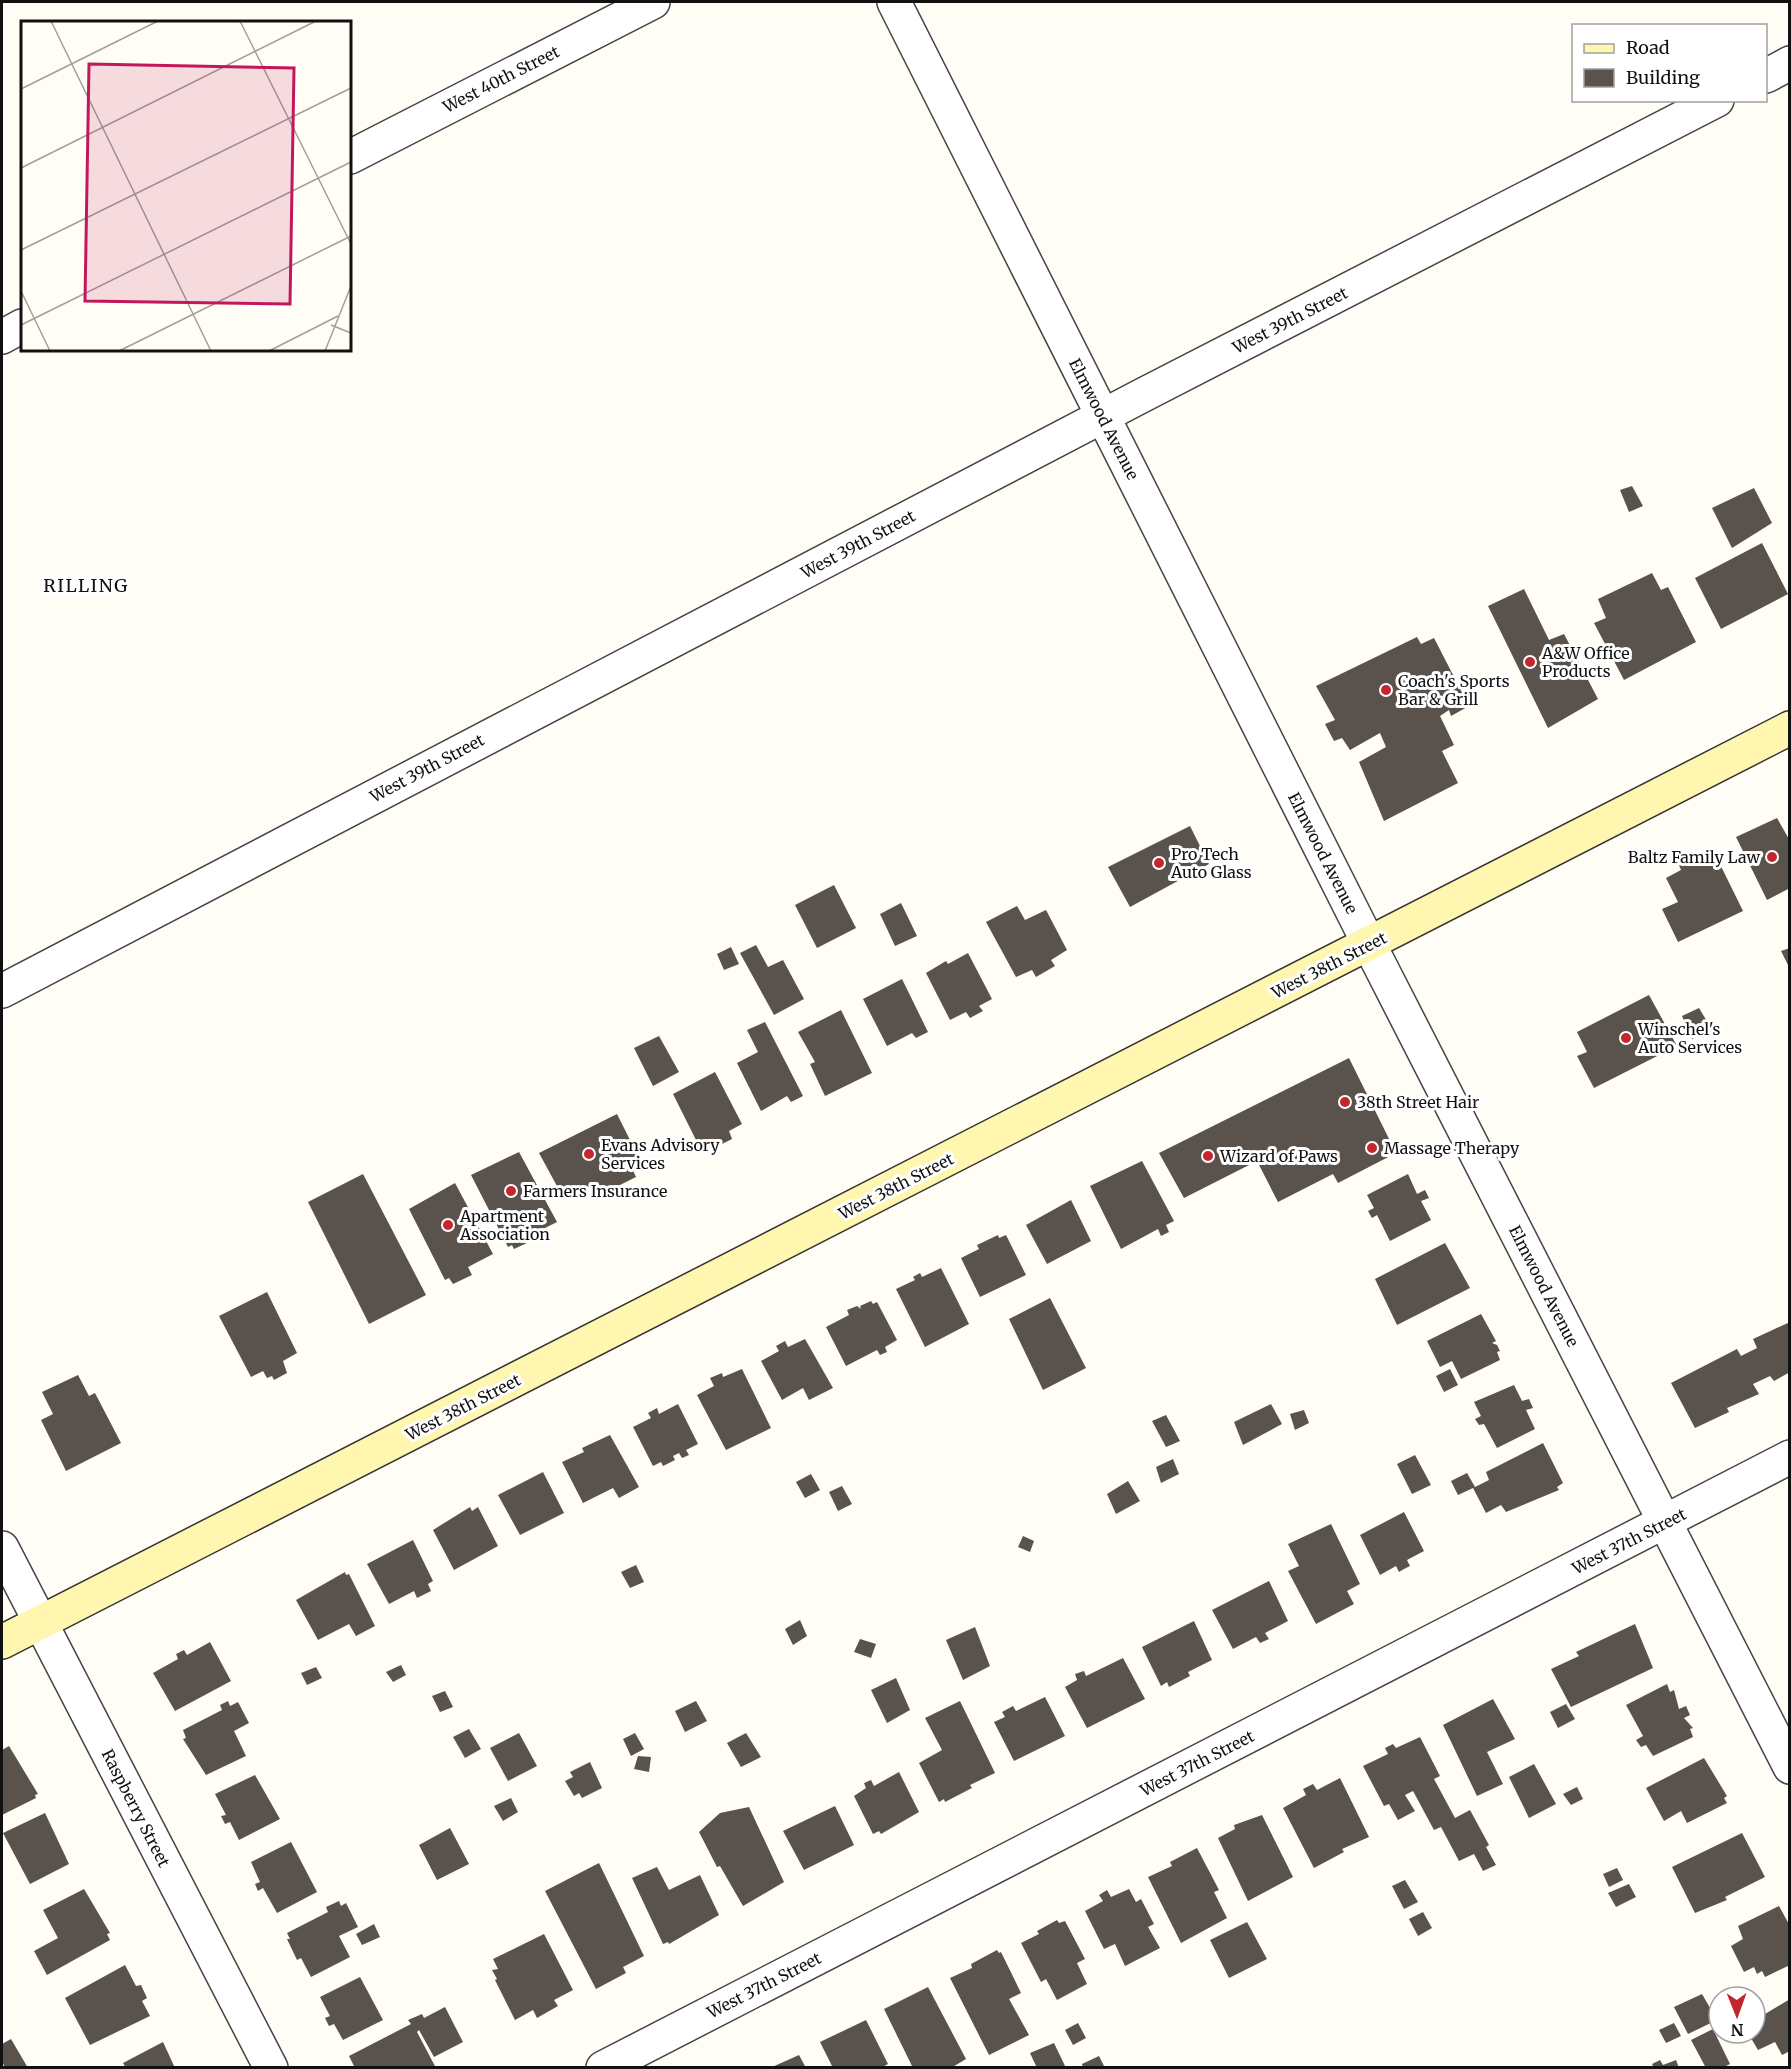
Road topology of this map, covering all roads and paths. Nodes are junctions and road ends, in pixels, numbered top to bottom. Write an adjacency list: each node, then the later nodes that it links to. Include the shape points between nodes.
1 (653, 2): 6 (street, West 40th Street)
2 (894, 2): 9 (street, Elmwood Avenue)
3 (1790, 63): 4 (street)
4 (1767, 75)
5 (1713, 102): 9 (street, West 39th Street)
6 (351, 157)
7 (21, 327): 8 (street)
8 (2, 337)
9 (1102, 416): 11 (street, Elmwood Avenue); 12 (street, West 39th Street)
10 (1790, 728): 11 (main road, West 38th Street)
11 (1369, 944): 14 (street, Elmwood Avenue); 16 (main road, West 38th Street)
12 (2, 991)
13 (1790, 1457): 14 (street, West 37th Street)
14 (1665, 1523): 18 (street, Elmwood Avenue); 20 (street, West 37th Street)
15 (2, 1548): 16 (street, Raspberry Street)
16 (40, 1622): 17 (main road, West 38th Street); 19 (street, Raspberry Street)
17 (2, 1642)
18 (1790, 1767)
19 (271, 2067)
20 (603, 2067)

